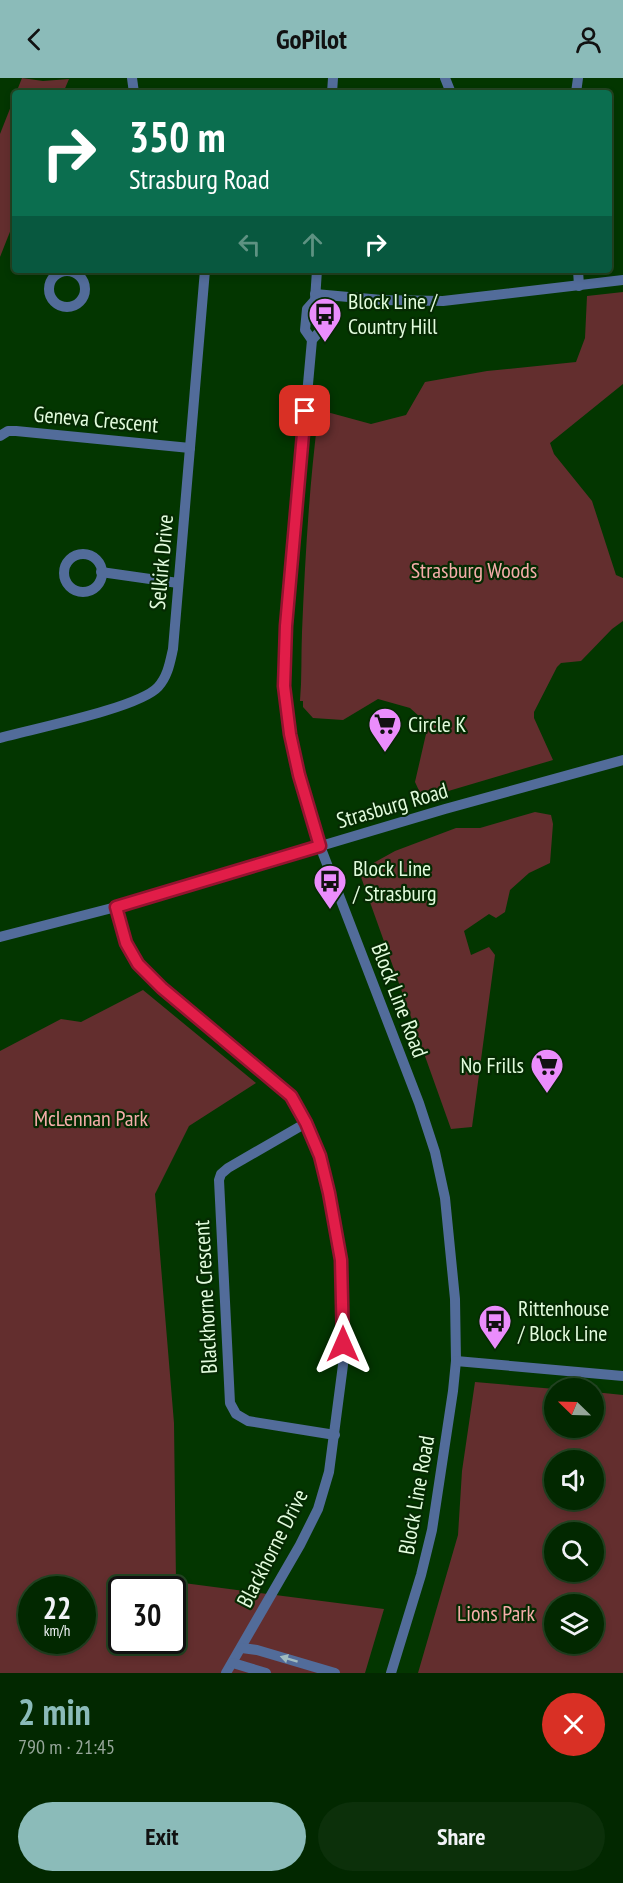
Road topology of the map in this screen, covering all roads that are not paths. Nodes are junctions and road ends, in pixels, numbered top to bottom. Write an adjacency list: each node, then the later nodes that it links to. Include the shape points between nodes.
1 (205, 273): 8 (street, Selkirk Drive)
2 (317, 273): 6 (street, Block Line Road)
3 (578, 273): 5 (street)
4 (623, 280): 5 (street)
5 (579, 286): 6 (street, via 443,301)
6 (315, 297): 13 (street, Block Line Road, via 307,309 305,330 312,340 284,669 290,734)
7 (0, 436): 8 (street, Geneva Crescent, via 16,431)
8 (189, 448): 10 (street, Selkirk Drive)
9 (101, 572): 10 (street)
10 (178, 583): 11 (street, Selkirk Drive, via 173,649 168,671 157,688 122,705)
11 (0, 738)
12 (623, 760): 13 (street, Strasburg Road)
13 (320, 846): 14 (street, Strasburg Road); 17 (street, Block Line Road, via 435,1152 447,1209)
14 (116, 907): 15 (street, Strasburg Road); 16 (street, Blackhorne Drive, via 126,943 138,964 291,1096)
15 (0, 938)
16 (306, 1123): 19 (street, Blackhorne Drive, via 320,1156 341,1260 343,1365); 19 (street, Blackhorne Crescent, via 235,1163 219,1180 230,1402 236,1414 248,1421)
17 (456, 1361): 18 (street); 25 (street, Block Line Road, via 432,1530)
18 (623, 1376)
19 (335, 1435): 20 (street, Blackhorne Drive, via 318,1509)
20 (242, 1648): 21 (street, Blackhorne Drive); 24 (street, one-way to 20)
21 (233, 1663): 22 (street, Blackhorne Drive); 23 (street)
22 (226, 1673)
23 (266, 1673)
24 (335, 1673)
25 (391, 1673)

